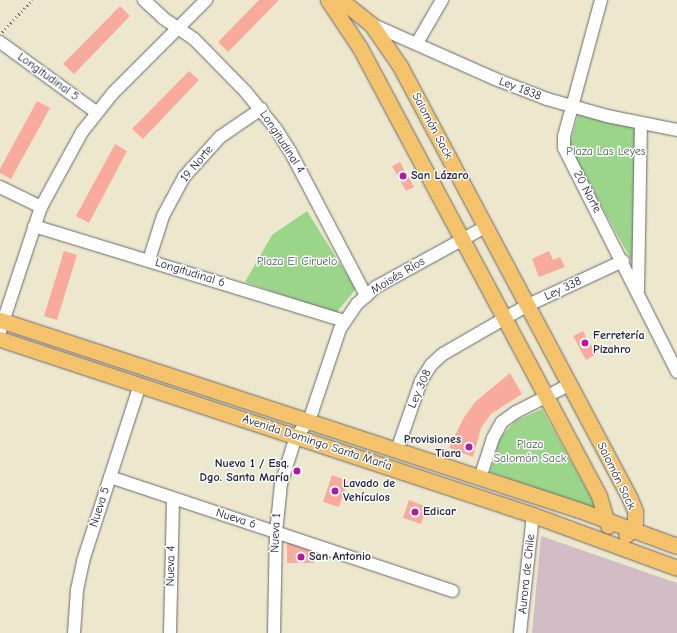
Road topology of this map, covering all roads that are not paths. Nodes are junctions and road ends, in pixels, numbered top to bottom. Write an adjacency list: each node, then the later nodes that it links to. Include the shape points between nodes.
1 (144, 0): 8 (street, Longitudinal 4)
2 (206, 0): 8 (street)
3 (328, 0): 20 (main road, Salomón Sack, via 360,48)
4 (341, 0): 7 (main road, Salomón Sack)
5 (442, 0): 10 (street)
6 (601, 0): 11 (street, 20 Norte)
7 (371, 24): 10 (street, Ley 1838); 19 (main road, Salomón Sack, via 400,66)
8 (178, 28): 12 (street, Longitudinal 4, via 194,39); 13 (street)
9 (0, 42): 13 (street, Longitudinal 5)
10 (417, 43): 11 (street, Ley 1838, via 495,79)
11 (573, 107): 14 (street, Ley 1838); 22 (street, 20 Norte, via 564,136 564,148)
12 (261, 109): 21 (street, 19 Norte, via 220,137 184,177 163,216); 24 (street, Longitudinal 4, via 290,151)
13 (96, 112): 17 (street, via 66,159)
14 (641, 124): 15 (street, Ley 1838); 23 (street)
15 (677, 130)
16 (0, 187): 17 (street)
17 (42, 207): 18 (street)
18 (34, 226): 21 (street, Longitudinal 6); 28 (street)
19 (485, 227): 20 (street, Moisés Ríos); 25 (main road, Salomón Sack)
20 (462, 239): 24 (street, Moisés Ríos, via 385,282); 26 (main road, Salomón Sack)
21 (149, 260): 27 (street, Longitudinal 6)
22 (623, 261): 23 (street, 20 Norte); 25 (street, Ley 338)
23 (638, 294): 30 (street, 20 Norte)
24 (366, 296): 27 (street, Moisés Ríos)
25 (526, 306): 26 (street, Ley 338); 32 (main road, Salomón Sack)
26 (504, 319): 33 (main road, Salomón Sack); 36 (street, Ley 308, via 450,350 431,366 418,389)
27 (344, 321): 34 (street, Moisés Ríos)
28 (1, 324): 34 (main road, Avenida Domingo Santa María)
29 (0, 339): 31 (main road, Avenida Domingo Santa María)
30 (677, 372)
31 (140, 385): 35 (main road, Avenida Domingo Santa María); 37 (street, Nueva 5)
32 (569, 385): 33 (street); 42 (main road, Salomón Sack, via 633,505)
33 (544, 397): 38 (street, via 502,422 493,438); 41 (main road, Salomón Sack, via 599,496)
34 (309, 421): 35 (street, Moisés Ríos); 36 (main road, Avenida Domingo Santa María)
35 (296, 436): 40 (main road, Avenida Domingo Santa María); 43 (street, Nueva 1, via 281,484)
36 (397, 450): 38 (main road, Avenida Domingo Santa María)
37 (110, 478): 39 (street, Nueva 6); 48 (street, Nueva 5, via 79,576)
38 (480, 478): 41 (main road, Avenida Domingo Santa María)
39 (173, 498): 43 (street, Nueva 6); 49 (street, Nueva 4)
40 (533, 515): 44 (main road, Avenida Domingo Santa María); 51 (street, Aurora de Chile)
41 (606, 520): 42 (main road, Avenida Domingo Santa María); 44 (main road, Salomón Sack)
42 (633, 529): 44 (main road); 45 (main road, Avenida Domingo Santa María)
43 (276, 532): 47 (street, Nueva 6); 50 (street, Nueva 1)
44 (615, 544): 46 (main road, Avenida Domingo Santa María)
45 (677, 546)
46 (677, 568)
47 (453, 591)
48 (74, 633)
49 (170, 633)
50 (274, 633)
51 (520, 633)

